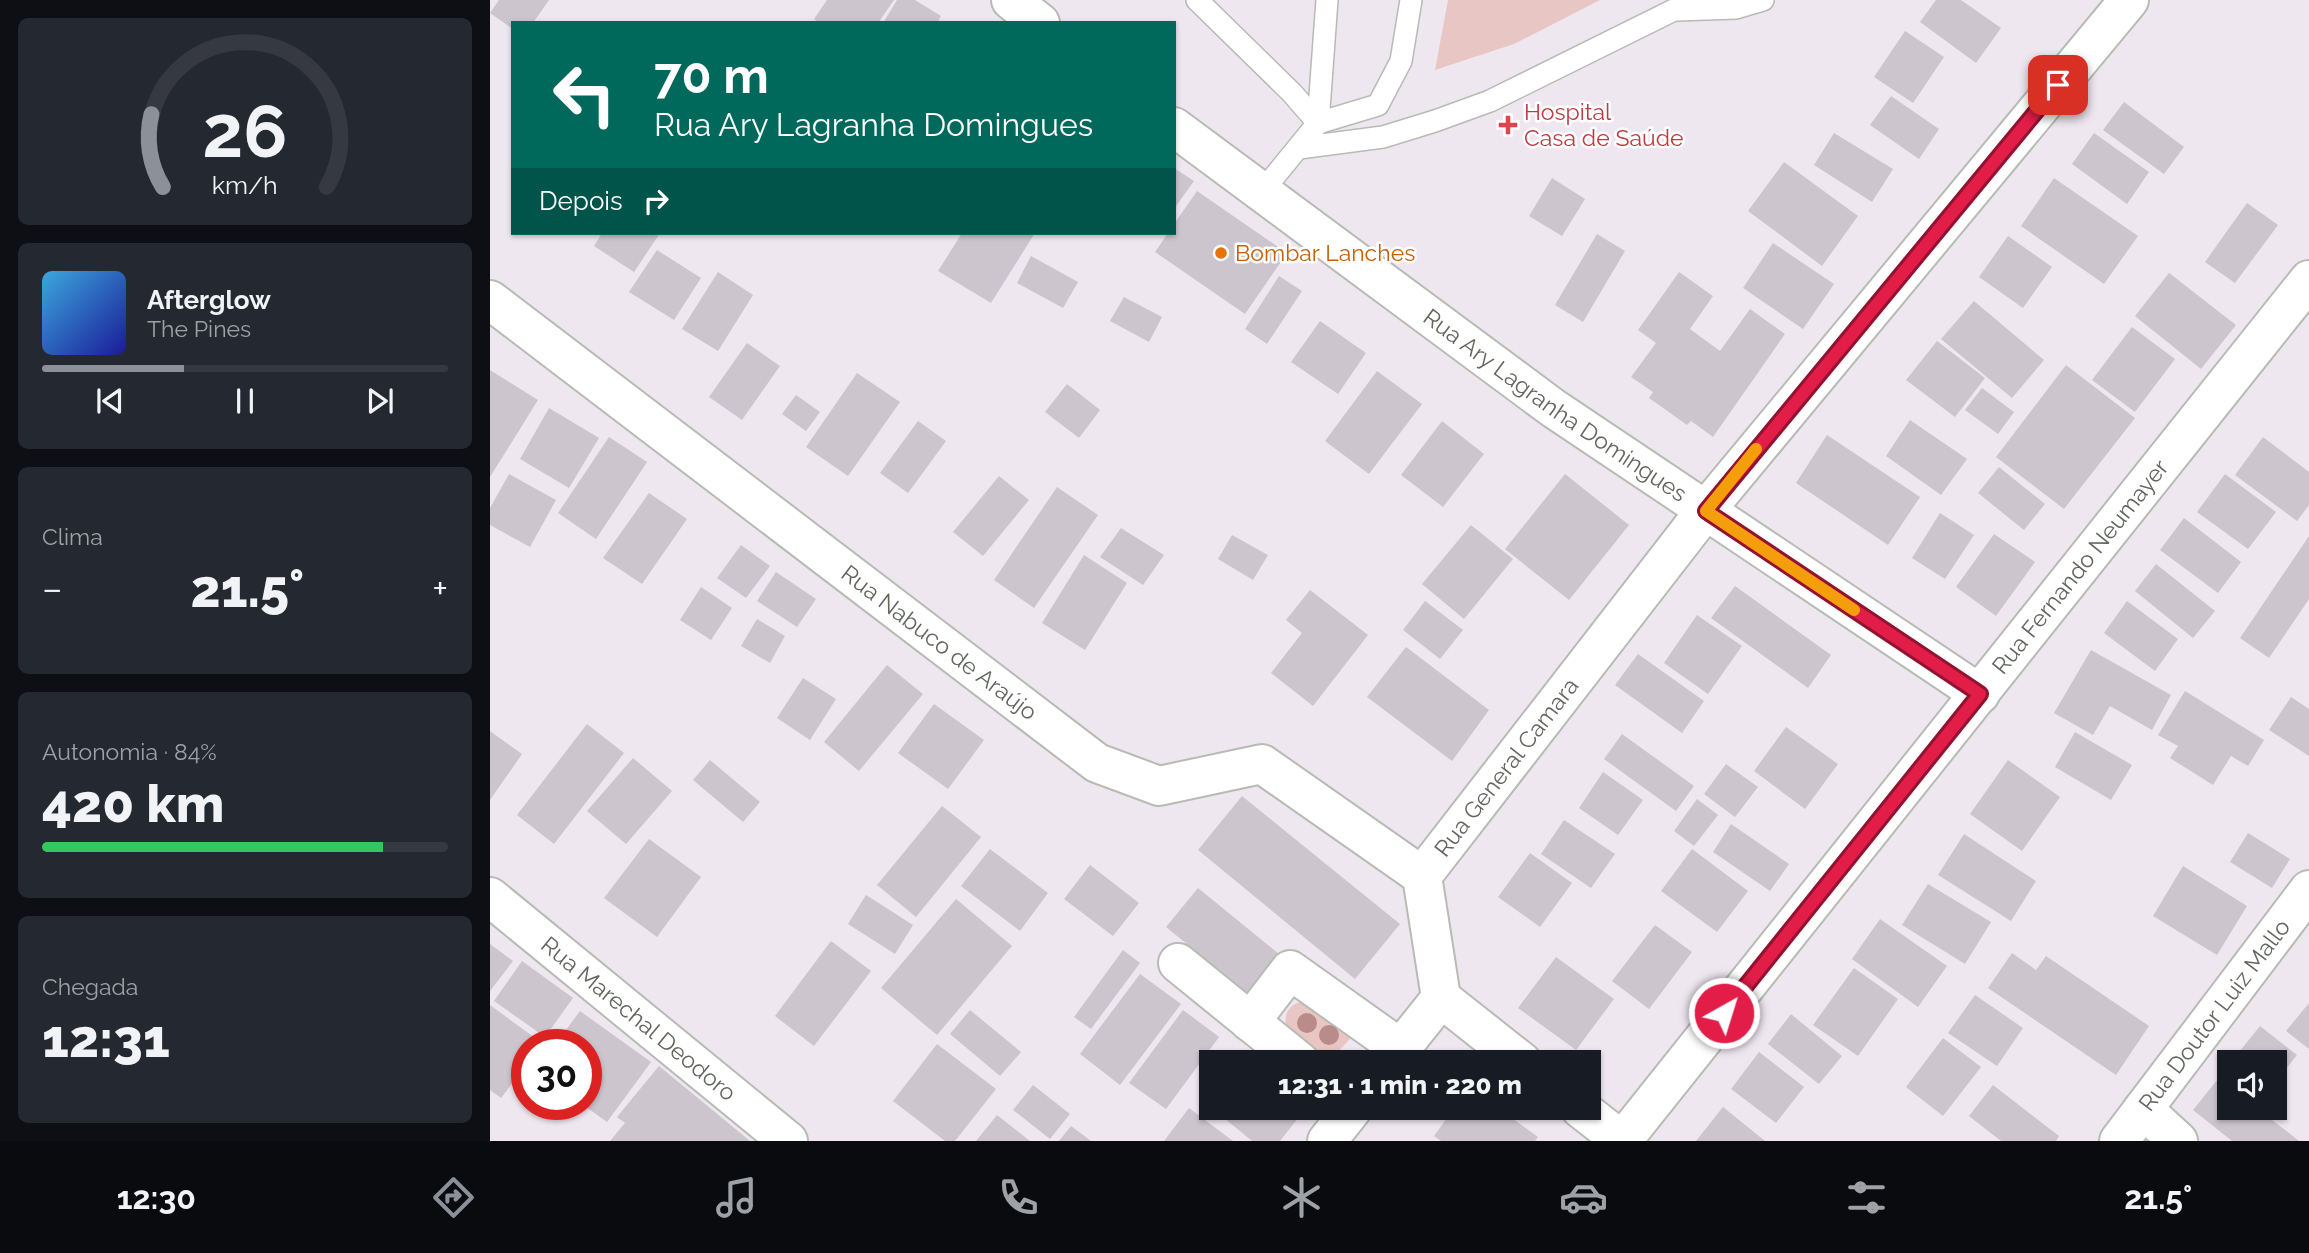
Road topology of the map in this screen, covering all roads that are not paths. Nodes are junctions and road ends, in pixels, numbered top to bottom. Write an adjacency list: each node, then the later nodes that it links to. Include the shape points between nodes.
1 (1011, 0): 9 (street)
2 (1197, 0): 10 (lane)
3 (1326, 0): 10 (lane)
4 (1411, 0): 10 (lane, via 1401,61 1378,105)
5 (1694, 0): 8 (lane)
6 (1763, 0): 8 (lane, via 1736,8)
7 (2129, 0): 16 (street, Rua General Camara)
8 (1674, 10): 12 (lane, via 1490,101 1382,136)
9 (1037, 21)
10 (1318, 123): 12 (lane)
11 (1176, 129): 13 (street, Rua Ary Lagranha Domingues)
12 (1299, 148): 13 (lane)
13 (1261, 194): 16 (street, Rua Ary Lagranha Domingues, via 1553,408)
14 (2309, 280): 17 (street, Rua Fernando Neumayer)
15 (490, 300): 18 (street, Rua Nabuco de Araújo, via 1097,763 1159,786 1262,764)
16 (1706, 511): 17 (street, Rua Ary Lagranha Domingues); 18 (street, Rua General Camara)
17 (1980, 694): 30 (street, Rua Fernando Neumayer, via 1622,1141)
18 (1422, 876): 22 (street, Rua General Camara)
19 (2309, 890): 28 (street, Rua Doutor Luiz Mallo)
20 (490, 897): 31 (street, Rua Marechal Deodoro)
21 (1178, 963): 23 (street)
22 (1441, 998): 26 (street); 27 (street)
23 (1250, 1022): 24 (street); 25 (street, via 1290,970)
24 (1285, 1050)
25 (1388, 1050)
26 (1400, 1050)
27 (1507, 1050)
28 (2143, 1109): 33 (street, Rua Doutor Luiz Mallo); 34 (street)
29 (1344, 1120): 32 (street)
30 (1595, 1120)
31 (788, 1141)
32 (1327, 1141)
33 (2119, 1141)
34 (2178, 1141)

